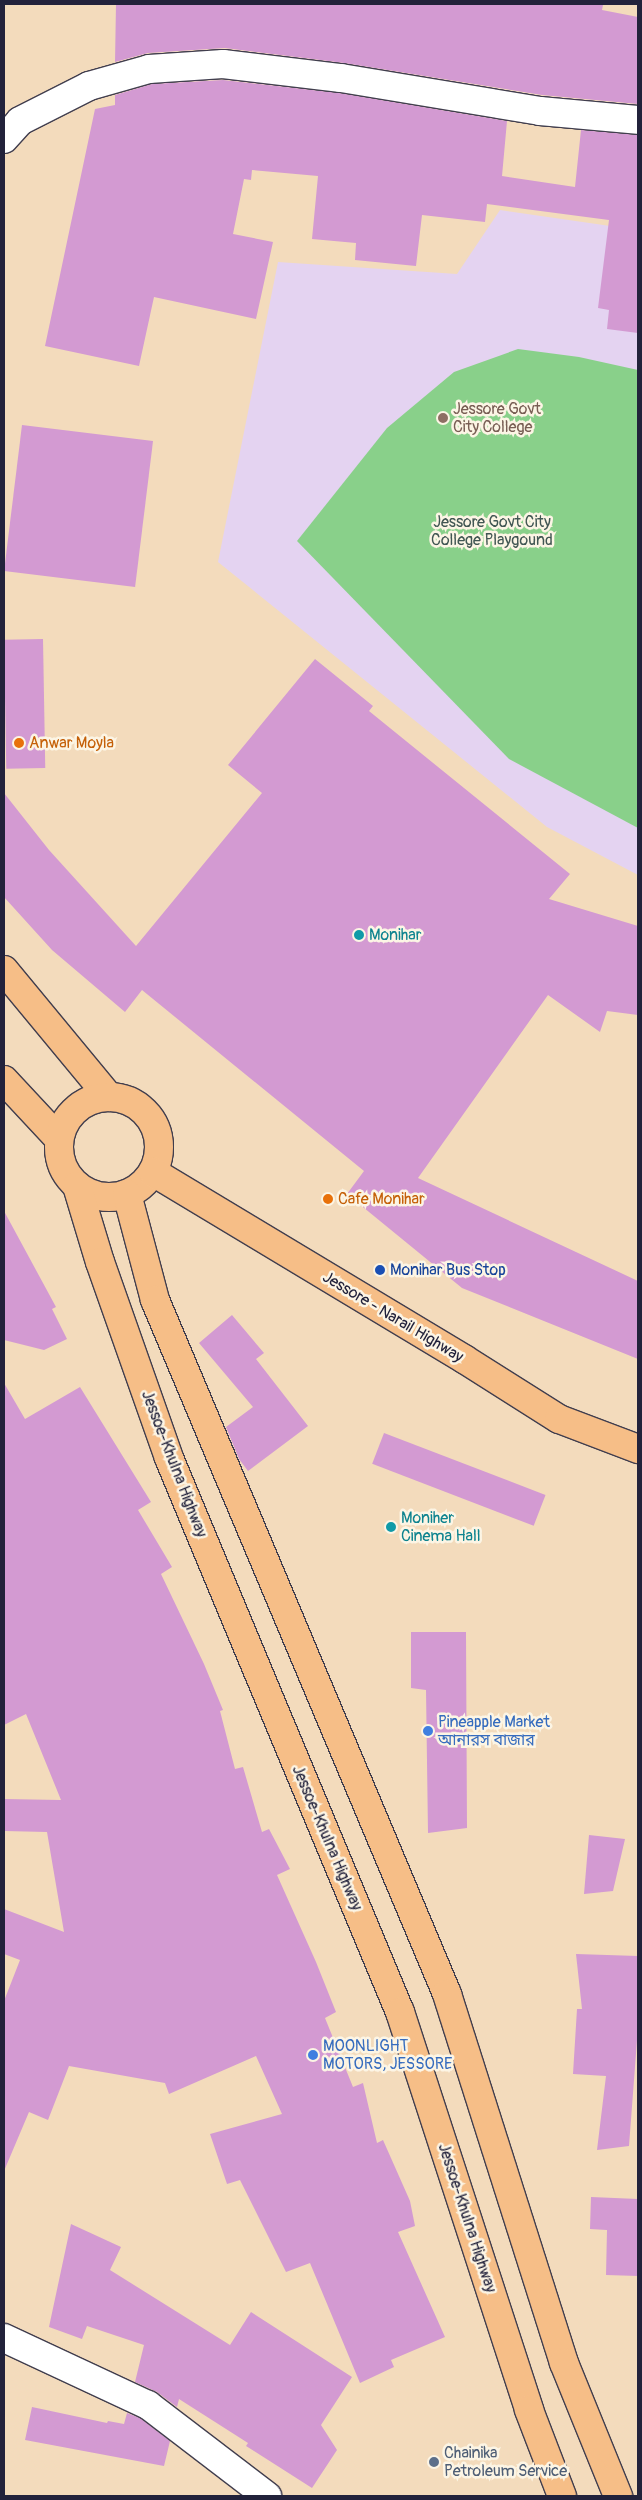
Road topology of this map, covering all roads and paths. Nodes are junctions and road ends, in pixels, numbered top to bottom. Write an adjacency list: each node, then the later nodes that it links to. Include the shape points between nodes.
1 (638, 120): 2 (street, via 540,111 341,78 223,64 149,69 89,86 20,121)
2 (4, 139)
3 (4, 970): 5 (highway)
4 (4, 1080): 6 (highway)
5 (109, 1097): 6 (highway, via 92,1100 76,1109 65,1122); 7 (highway, via 126,1100 142,1108 153,1122 159,1138 160,1155)
6 (59, 1139): 8 (highway, via 59,1156 65,1173)
7 (153, 1172): 9 (highway, via 142,1186); 10 (highway, Jessore - Narail Highway, via 559,1419)
8 (77, 1186): 9 (highway, via 92,1195 110,1198); 13 (highway, Jessoe-Khulna Highway, via 100,1262 169,1458 400,2012 529,2410)
9 (127, 1194): 14 (highway, via 156,1300 447,1994 564,2363)
10 (638, 1449)
11 (4, 2338): 12 (street, via 148,2405)
12 (267, 2496)
13 (562, 2496)
14 (618, 2496)

